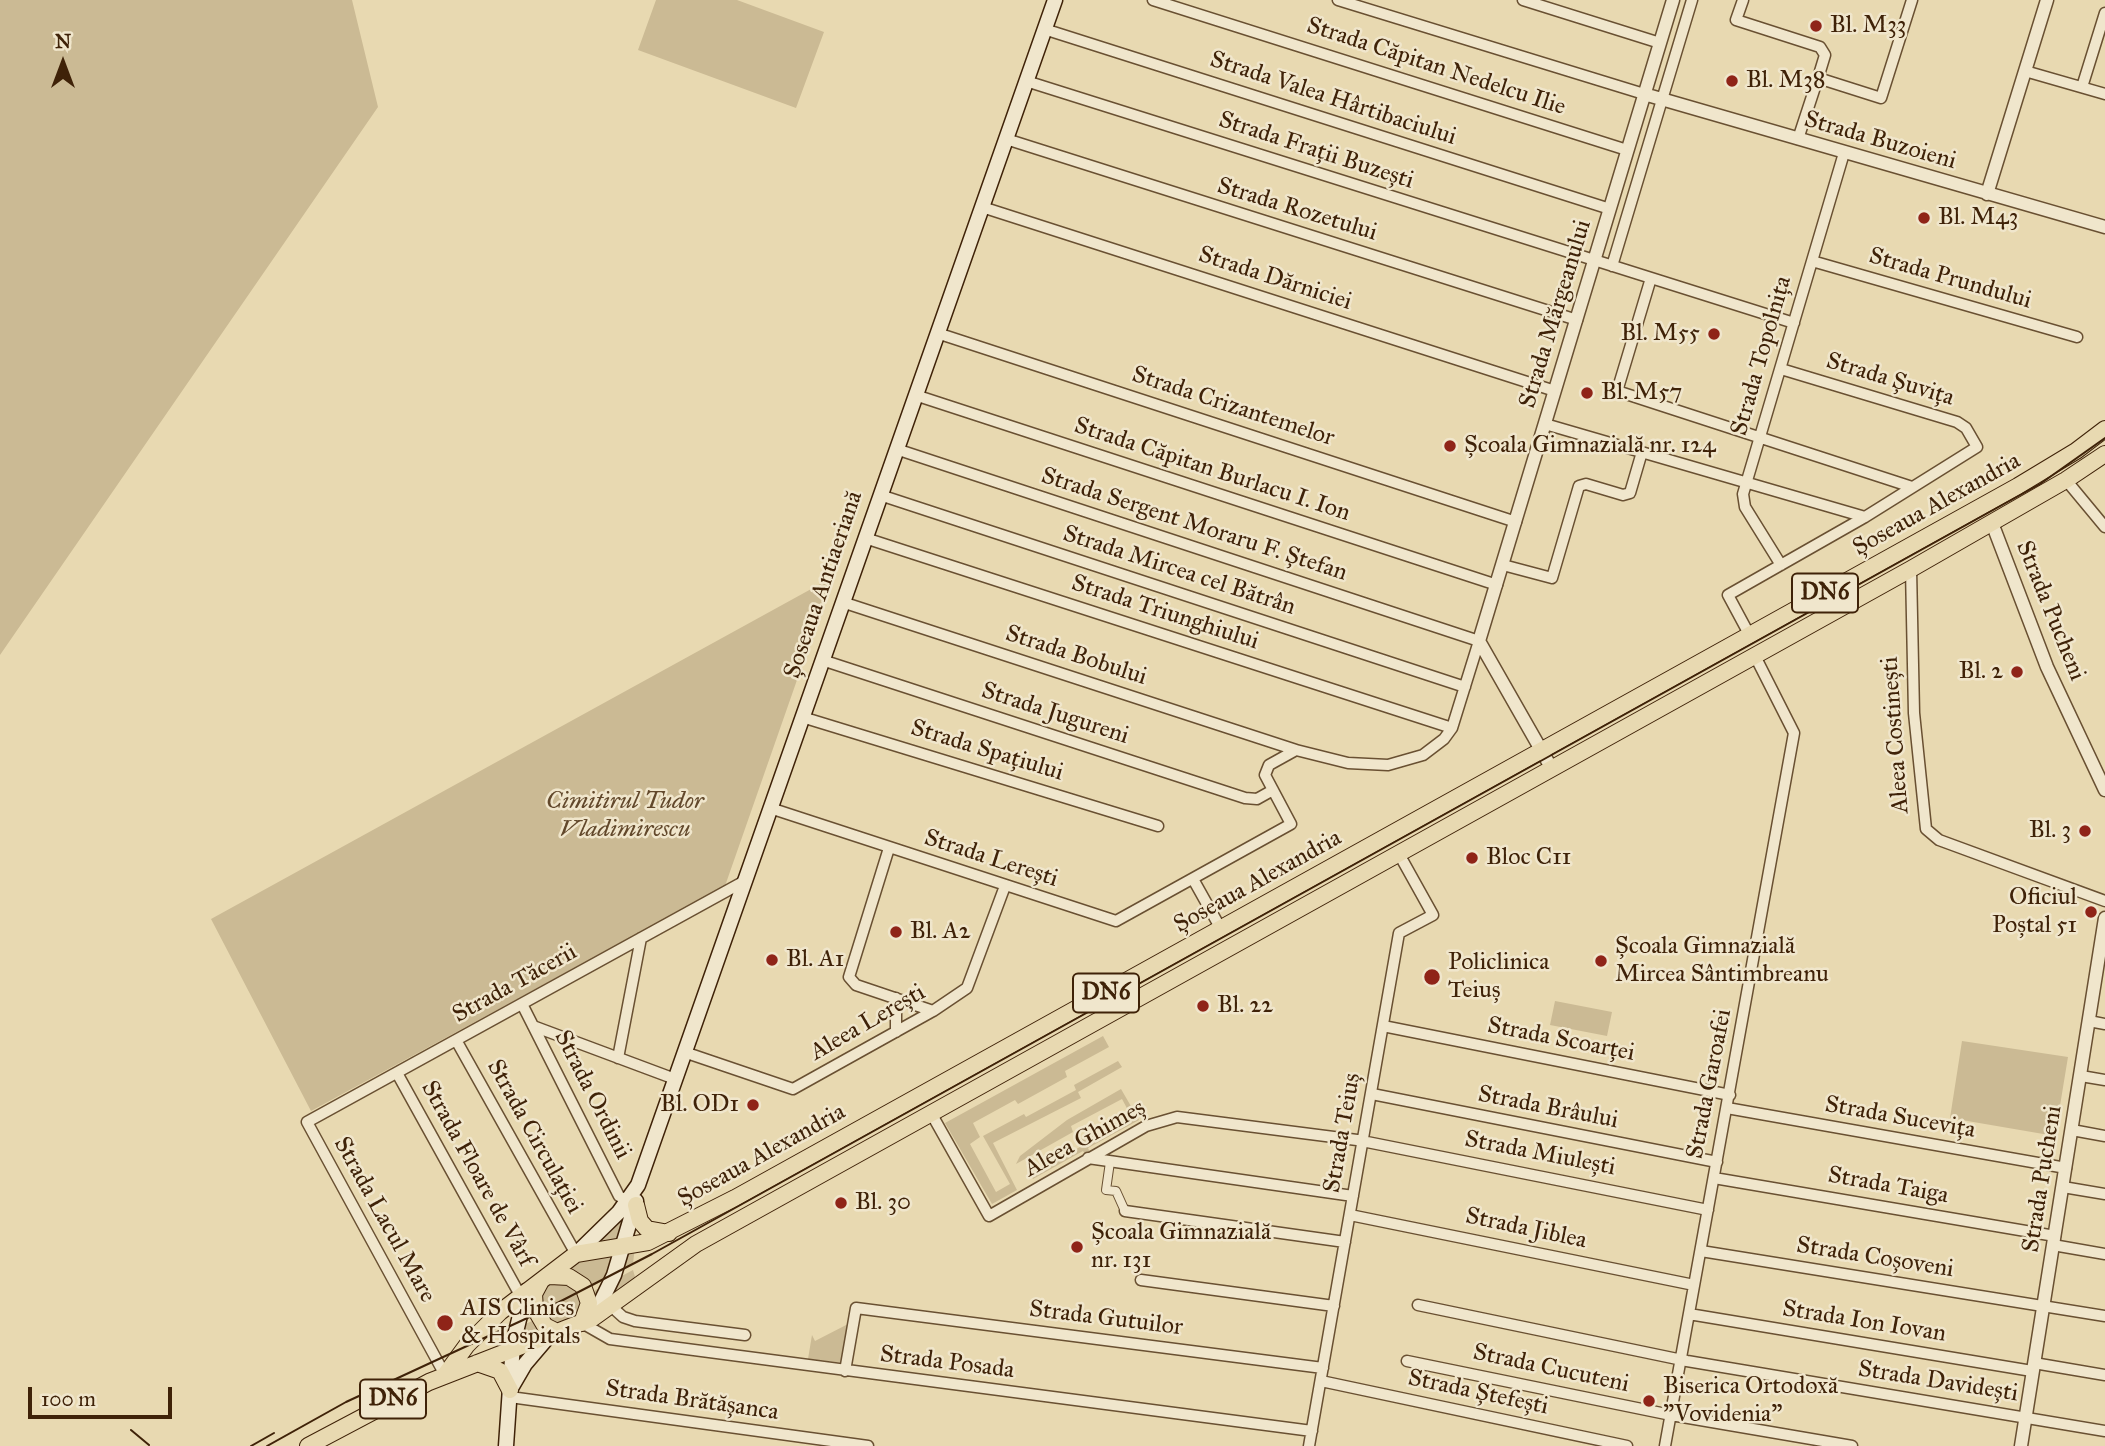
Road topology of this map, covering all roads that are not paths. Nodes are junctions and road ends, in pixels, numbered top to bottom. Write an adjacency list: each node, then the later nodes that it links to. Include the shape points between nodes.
1 (1055, 0): 11 (main road, Șoseaua Antiaeriană)
2 (1153, 0): 22 (street, Strada Căpitan Nedelcu Ilie)
3 (1338, 0): 17 (street)
4 (1523, 0): 12 (street)
5 (1673, 0): 12 (street, Strada Mărgeanului)
6 (1692, 0): 19 (street, Strada Mărgeanului)
7 (1743, 0): 14 (street, via 1736,20 1823,50)
8 (1912, 0): 14 (street, via 1881,98)
9 (2047, 0): 13 (street)
10 (2105, 13): 16 (street)
11 (1044, 29): 15 (main road, Șoseaua Antiaeriană); 26 (street, Strada Valea Hârtibaciului)
12 (1660, 43): 17 (street, Strada Mărgeanului)
13 (2025, 71): 16 (street); 24 (street)
14 (1818, 78): 21 (street)
15 (1026, 81): 20 (main road, Șoseaua Antiaeriană); 28 (street, Strada Frații Buzești)
16 (2082, 87): 18 (street)
17 (1644, 94): 19 (street, Strada Buzoieni); 22 (street, Strada Mărgeanului)
18 (2105, 94)
19 (1662, 99): 21 (street, Strada Buzoieni); 30 (street, Strada Mărgeanului)
20 (1006, 139): 25 (main road, Șoseaua Antiaeriană); 32 (street, Strada Rozetului)
21 (1798, 139): 23 (street, Strada Buzoieni)
22 (1627, 150): 26 (street, Strada Mărgeanului)
23 (1844, 153): 24 (street, Strada Buzoieni); 29 (street, Strada Topolnița)
24 (1987, 194): 27 (street, Strada Buzoieni)
25 (982, 206): 34 (main road, Șoseaua Antiaeriană); 37 (street, Strada Dărniciei)
26 (1610, 209): 28 (street, Strada Mărgeanului)
27 (2105, 227)
28 (1594, 261): 30 (street, Strada Frații Buzești); 32 (street, Strada Mărgeanului)
29 (1812, 261): 33 (street, Strada Topolnița); 35 (street, Strada Prundului)
30 (1612, 266): 31 (street, Strada Frații Buzești)
31 (1651, 278): 33 (street, Strada Frații Buzești); 41 (street, via 1618,390)
32 (1577, 320): 37 (street, Strada Mărgeanului)
33 (1794, 323): 36 (street, Strada Topolnița)
34 (937, 333): 38 (main road, Șoseaua Antiaeriană); 50 (street, Strada Crizantemelor)
35 (2077, 337)
36 (1781, 369): 41 (street, Strada Topolnița); 47 (street, Strada Șuvița, via 1966,428 1977,447)
37 (1555, 391): 39 (street, Strada Mărgeanului)
38 (915, 395): 42 (main road, Șoseaua Antiaeriană); 57 (street, Strada Căpitan Burlacu I. Ion)
39 (1545, 424): 43 (street); 50 (street, Strada Mărgeanului)
40 (2105, 429): 59 (main road, Șoseaua Alexandria / DN6, via 2018,486)
41 (1761, 437): 46 (street, Strada Topolnița); 47 (street)
42 (896, 449): 48 (main road, Șoseaua Antiaeriană); 60 (street, Strada Sergent Moraru F. Ștefan)
43 (1642, 452): 46 (street); 54 (street, via 1630,493 1579,486 1552,578)
44 (2105, 454): 45 (main road, Șoseaua Alexandria / DN6)
45 (2066, 481): 51 (main road, Șoseaua Alexandria / DN6); 52 (street)
46 (1747, 482): 49 (street); 55 (street, Strada Topolnița, via 1745,507)
47 (1912, 487): 49 (street)
48 (880, 495): 53 (main road, Șoseaua Antiaeriană); 63 (street, Strada Mircea cel Bătrân)
49 (1865, 517): 55 (street)
50 (1516, 522): 54 (street, Strada Mărgeanului)
51 (1992, 523): 56 (main road, Șoseaua Alexandria / DN6); 70 (street, Strada Pucheni, via 2047,667)
52 (2105, 527)
53 (865, 538): 58 (main road, Șoseaua Antiaeriană); 65 (street, Strada Triunghiului)
54 (1503, 565): 57 (street, Strada Mărgeanului)
55 (1781, 565): 59 (street, via 1728,595)
56 (1910, 569): 61 (main road, Șoseaua Alexandria / DN6); 78 (street, Aleea Costinești, via 1914,713 1926,829 1940,840)
57 (1497, 585): 60 (street, Strada Mărgeanului)
58 (842, 602): 62 (main road, Șoseaua Antiaeriană); 67 (street, Strada Bobului)
59 (1749, 634): 66 (main road, Șoseaua Alexandria / DN6)
60 (1479, 641): 63 (street, Strada Mărgeanului); 66 (street)
61 (1755, 656): 68 (main road, Șoseaua Alexandria / DN6); 99 (street, Strada Garoafei, via 1794,733)
62 (822, 660): 64 (main road, Șoseaua Antiaeriană); 69 (street, Strada Jugureni, via 1245,798 1257,799)
63 (1465, 687): 65 (street, Strada Mărgeanului)
64 (803, 717): 71 (main road, Șoseaua Antiaeriană); 72 (street, Strada Spațiului)
65 (1452, 729): 67 (street, via 1423,755 1388,765 1348,763)
66 (1541, 749): 68 (street); 80 (main road, Șoseaua Alexandria / DN6)
67 (1296, 750): 69 (street, via 1266,769)
68 (1552, 769): 74 (main road, Șoseaua Alexandria / DN6)
69 (1273, 790): 75 (street, Strada Lerești, via 1291,824)
70 (2105, 790)
71 (771, 808): 73 (street, Strada Lerești); 76 (main road, Șoseaua Antiaeriană)
72 (1158, 826)
73 (890, 848): 77 (street, Strada Lerești); 83 (street, via 849,977 856,985)
74 (1399, 854): 89 (street, Strada Teiuș, via 1433,915 1399,933); 101 (main road, Șoseaua Alexandria / DN6)
75 (1193, 878): 77 (street, Strada Lerești, via 1116,921); 80 (street)
76 (744, 882): 81 (street, Strada Tăcerii); 92 (main road, Șoseaua Antiaeriană)
77 (1005, 886): 85 (street, Aleea Lerești, via 972,981)
78 (2105, 901)
79 (2104, 926): 82 (street, Strada Pucheni)
80 (1221, 929): 118 (main road, Șoseaua Alexandria / DN6)
81 (641, 938): 84 (street, Strada Tăcerii); 93 (street)
82 (2100, 990): 86 (street, Strada Pucheni)
83 (895, 998): 85 (street); 90 (street)
84 (522, 1004): 88 (street, Strada Ordinii); 91 (street, Strada Tăcerii)
85 (933, 1011): 90 (street, Aleea Lerești)
86 (2089, 1021): 87 (street); 95 (street, Strada Pucheni)
87 (2105, 1024)
88 (533, 1026): 93 (street); 114 (street, Strada Ordinii, via 619,1196)
89 (1383, 1026): 98 (street, Strada Teiuș); 99 (street, Strada Scoarței)
90 (896, 1032): 92 (street, Aleea Lerești, via 793,1089)
91 (456, 1040): 94 (street, Strada Tăcerii); 123 (street, Strada Circulației)
92 (684, 1052): 96 (main road, Șoseaua Antiaeriană)
93 (618, 1058): 96 (street)
94 (397, 1073): 102 (street, Strada Tăcerii); 128 (street, Strada Floare de Vârf)
95 (2081, 1076): 97 (street); 103 (street, Strada Pucheni)
96 (675, 1079): 114 (main road, Șoseaua Antiaeriană)
97 (2105, 1080)
98 (1372, 1094): 105 (street, Strada Teiuș); 108 (street, Strada Brâului)
99 (1730, 1095): 100 (street, Strada Garoafei)
100 (1727, 1108): 108 (street, Strada Garoafei); 109 (street, Strada Sucevița)
101 (931, 1113): 106 (street, Aleea Ghimeș, via 989,1216); 132 (main road, Șoseaua Alexandria / DN6, via 685,1251)
102 (307, 1122): 145 (street, Strada Lacul Mare)
103 (2072, 1130): 104 (street); 109 (street, Strada Pucheni)
104 (2105, 1136)
105 (1363, 1141): 106 (street, Aleea Ghimeș, via 1169,1118); 113 (street, Strada Teiuș); 115 (street, Strada Miulești)
106 (1088, 1158): 107 (street)
107 (1110, 1162): 113 (street); 116 (street, via 1106,1190 1116,1191)
108 (1717, 1162): 110 (street, Strada Garoafei)
109 (2066, 1168): 111 (street, Strada Pucheni)
110 (1714, 1178): 115 (street, Strada Garoafei); 119 (street, Strada Taiga)
111 (2063, 1187): 112 (street); 119 (street, Strada Pucheni)
112 (2105, 1195)
113 (1353, 1196): 117 (street, Strada Teiuș)
114 (632, 1203): 118 (main road, via 647,1229); 121 (main road, Șoseaua Antiaeriană); 123 (main road)
115 (1708, 1210): 122 (street, Strada Garoafei)
116 (1125, 1212): 120 (street)
117 (1350, 1215): 120 (street, Strada Teiuș); 127 (street, Strada Jiblea)
118 (669, 1233): 121 (main road, Șoseaua Alexandria / DN6)
119 (2054, 1240): 124 (street, Strada Taiga); 131 (street, Strada Pucheni)
120 (1345, 1242): 130 (street, Strada Teiuș)
121 (622, 1248): 123 (main road, Șoseaua Alexandria / DN6); 135 (main road, Șoseaua Antiaeriană, via 608,1290)
122 (1700, 1251): 127 (street, Strada Garoafei); 131 (street, Strada Coșoveni)
123 (576, 1254): 125 (main road, Șoseaua Alexandria / DN6)
124 (2105, 1254)
125 (545, 1279): 128 (main road, Șoseaua Alexandria / DN6); 135 (main road, via 573,1278 586,1290); 136 (main road, via 534,1294 534,1309)
126 (1141, 1280): 130 (street)
127 (1694, 1285): 133 (street, Strada Garoafei)
128 (523, 1293): 138 (main road); 145 (main road, Șoseaua Alexandria / DN6, via 483,1327)
129 (1418, 1305): 139 (street, Strada Davidești)
130 (1334, 1306): 143 (street, Strada Teiuș)
131 (2043, 1306): 134 (street, Strada Coșoveni); 142 (street, Strada Pucheni)
132 (612, 1307): 135 (main road, Șoseaua Alexandria / DN6); 137 (street, via 635,1321)
133 (1689, 1314): 139 (street, Strada Garoafei); 142 (street, Strada Ion Iovan)
134 (2105, 1316)
135 (588, 1320): 136 (main road, Șoseaua Alexandria / DN6); 144 (street, Strada Posada, via 610,1339)
136 (553, 1335): 138 (main road, Șoseaua Alexandria / DN6); 148 (main road, via 525,1364)
137 (745, 1335)
138 (512, 1350): 141 (main road, Șoseaua Alexandria / DN6); 148 (main road)
139 (1681, 1359): 149 (street, Strada Garoafei); 150 (street, Strada Davidești)
140 (1407, 1361): 149 (street, Strada Cucuteni)
141 (477, 1363): 145 (main road, Șoseaua Alexandria / DN6); 148 (main road, via 500,1371)
142 (2033, 1367): 146 (street, Strada Ion Iovan); 150 (street, Strada Pucheni)
143 (1323, 1368): 144 (street, Strada Gutuilor, via 856,1308); 147 (street, Strada Teiuș)
144 (845, 1371): 151 (street, Strada Posada)
145 (445, 1375): 153 (main road, Șoseaua Alexandria / DN6)
146 (2105, 1375)
147 (1321, 1381): 151 (street, Strada Teiuș); 157 (street, Strada Ștefești)
148 (510, 1393): 154 (main road); 155 (street, Strada Brătășanca)
149 (1671, 1415): 158 (street, Strada Garoafei); 159 (street, Strada Cucuteni)
150 (2025, 1418): 152 (street, Strada Davidești); 160 (street, Strada Pucheni)
151 (1312, 1431): 156 (street, Strada Teiuș)
152 (2105, 1431)
153 (308, 1446)
154 (506, 1446)
155 (868, 1446)
156 (1312, 1446)
157 (1627, 1446)
158 (1665, 1446)
159 (1852, 1446)
160 (2021, 1446)

